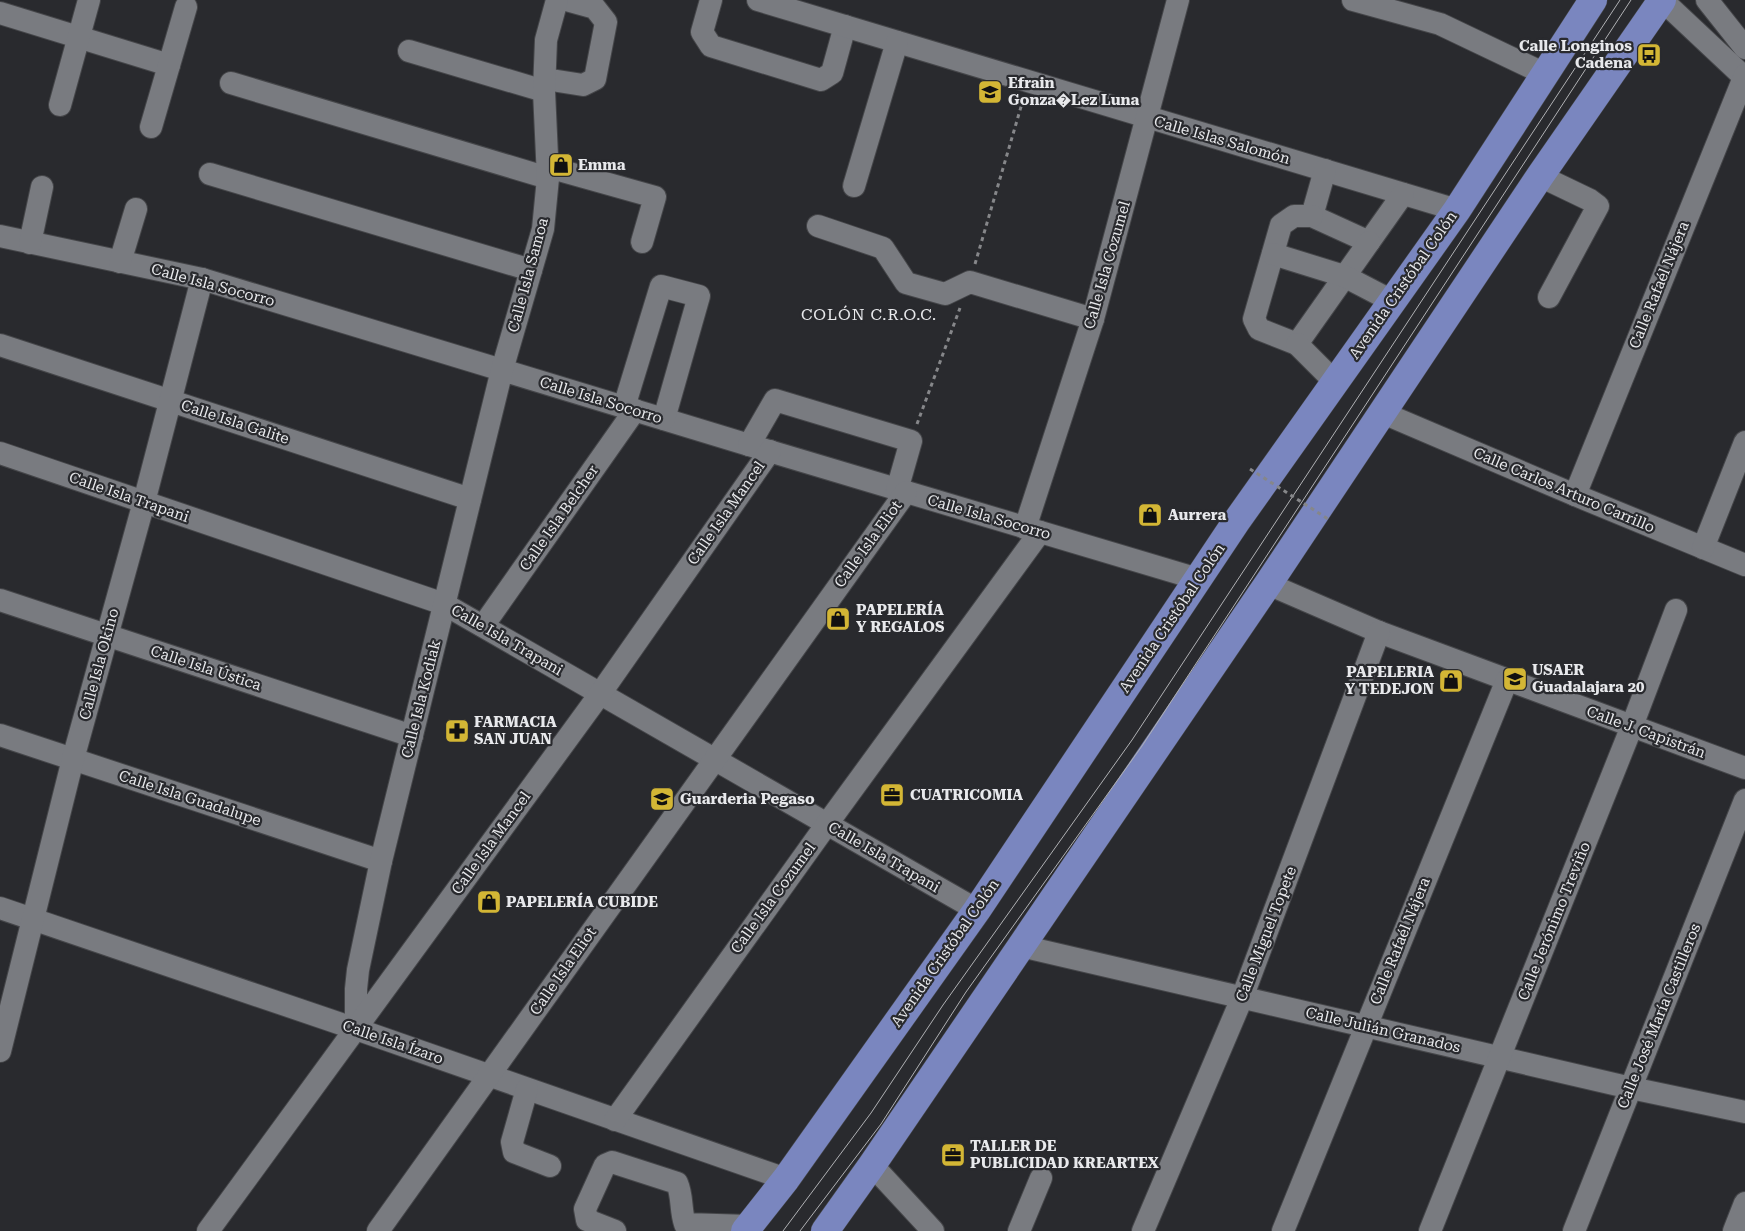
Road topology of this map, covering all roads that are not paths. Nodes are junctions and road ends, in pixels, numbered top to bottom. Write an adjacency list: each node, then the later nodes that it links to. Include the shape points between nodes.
1 (89, 0): 14 (street)
2 (557, 0): 22 (street, Calle Isla Samoa, via 546,40)
3 (566, 0): 22 (street, via 595,8 606,22 595,79 583,85)
4 (712, 0): 13 (street, via 702,32 711,46 821,80 832,73)
5 (758, 0): 13 (street, Calle Islas Salomón)
6 (1178, 0): 24 (street, Calle Isla Cozumel)
7 (1353, 0): 19 (street, via 1440,24)
8 (1593, 0): 19 (main road, Avenida Cristóbal Colón)
9 (1662, 0): 20 (street); 29 (main road)
10 (1709, 1): 16 (street)
11 (186, 7): 18 (street)
12 (0, 13): 14 (street)
13 (845, 26): 15 (street, Calle Islas Salomón)
14 (78, 38): 18 (street); 23 (street)
15 (897, 42): 24 (street, Calle Islas Salomón); 30 (street)
16 (1745, 48)
17 (409, 51): 22 (street)
18 (169, 65): 25 (street)
19 (1546, 74): 34 (main road, Avenida Cristóbal Colón)
20 (1744, 76): 61 (street, Calle Rafaél Nájera)
21 (231, 83): 27 (street)
22 (544, 85): 27 (street, Calle Isla Samoa)
23 (60, 105)
24 (1148, 118): 26 (street, Calle Islas Salomón); 48 (street, Calle Isla Cozumel)
25 (151, 127)
26 (1325, 170): 32 (street, Calle Islas Salomón); 35 (street)
27 (548, 172): 38 (street, via 655,198); 43 (street, Calle Isla Samoa, via 543,229)
28 (210, 174): 43 (street)
29 (1540, 176): 46 (street, via 1598,206); 55 (main road)
30 (854, 186)
31 (42, 187): 40 (street)
32 (1403, 194): 34 (street, Calle Islas Salomón); 39 (street)
33 (136, 209): 42 (street)
34 (1457, 210): 47 (main road, Avenida Cristóbal Colón)
35 (1312, 216): 39 (street); 41 (street, via 1294,216 1281,225)
36 (818, 226): 48 (street, via 883,248 906,283 945,294 970,282)
37 (0, 236): 40 (street, Calle Isla Socorro)
38 (642, 242)
39 (1369, 242): 44 (street)
40 (30, 243): 42 (street, Calle Isla Socorro)
41 (1273, 254): 44 (street); 49 (street, via 1254,319 1259,330)
42 (120, 262): 45 (street, Calle Isla Socorro)
43 (531, 270): 51 (street, Calle Isla Samoa)
44 (1344, 276): 47 (street); 49 (street)
45 (202, 279): 51 (street, Calle Isla Socorro); 53 (street, Calle Isla Okino)
46 (1549, 298)
47 (1392, 301): 52 (main road, Avenida Cristóbal Colón)
48 (1092, 319): 64 (street, Calle Isla Cozumel)
49 (1297, 344): 52 (street)
50 (0, 345): 53 (street, Calle Isla Galite)
51 (502, 370): 54 (street, Calle Isla Socorro); 62 (street, Calle Isla Kodiak)
52 (1335, 382): 67 (main road, Avenida Cristóbal Colón)
53 (170, 400): 62 (street, Calle Isla Galite); 63 (street, Calle Isla Okino)
54 (629, 409): 56 (street, Calle Isla Socorro); 56 (street, Calle Isla Belcher, via 661,286 699,296); 72 (street, Calle Isla Belcher)
55 (1383, 413): 61 (street, Calle Carlos Arturo Carrillo); 68 (main road)
56 (664, 419): 58 (street, Calle Isla Socorro)
57 (1745, 442): 65 (street)
58 (759, 448): 60 (street, Calle Isla Socorro); 60 (street, Calle Isla Mancel, via 776,400 794,405 911,441); 76 (street, Calle Isla Mancel)
59 (0, 453): 63 (street, Calle Isla Trapani)
60 (901, 491): 64 (street, Calle Isla Socorro); 81 (street, Calle Isla Eliot)
61 (1574, 495): 65 (street, Calle Carlos Arturo Carrillo)
62 (470, 499): 70 (street, Calle Isla Kodiak)
63 (144, 502): 70 (street, Calle Isla Trapani); 74 (street, Calle Isla Okino)
64 (1033, 530): 67 (street, Calle Isla Socorro); 84 (street, Calle Isla Cozumel)
65 (1703, 548): 66 (street, Calle Carlos Arturo Carrillo)
66 (1745, 565)
67 (1198, 579): 87 (main road, Avenida Cristóbal Colón)
68 (1268, 584): 73 (street, Calle J. Capistrán); 89 (main road)
69 (0, 600): 74 (street, Calle Isla Ústica)
70 (444, 604): 72 (street, Calle Isla Trapani); 79 (street, Calle Isla Kodiak)
71 (1676, 610): 77 (street, Calle Jerónimo Treviño)
72 (483, 626): 76 (street, Calle Isla Trapani)
73 (1379, 632): 75 (street, Calle J. Capistrán); 90 (street, Calle Miguel Topete)
74 (106, 636): 79 (street, Calle Isla Ústica); 80 (street, Calle Isla Okino)
75 (1507, 680): 77 (street, Calle J. Capistrán); 91 (street, Calle Rafaél Nájera)
76 (600, 694): 81 (street, Calle Isla Trapani); 92 (street, Calle Isla Mancel)
77 (1632, 726): 82 (street, Calle J. Capistrán); 94 (street, Calle Jerónimo Treviño)
78 (0, 735): 80 (street, Calle Isla Guadalupe)
79 (412, 736): 85 (street, Calle Isla Kodiak)
80 (73, 759): 85 (street, Calle Isla Guadalupe); 88 (street, Calle Isla Okino)
81 (714, 759): 84 (street, Calle Isla Trapani); 95 (street, Calle Isla Eliot)
82 (1745, 768)
83 (1745, 800): 96 (street, Calle José María Castilleros)
84 (826, 824): 87 (street, Calle Isla Trapani); 99 (street, Calle Isla Cozumel)
85 (381, 861): 92 (street, Calle Isla Kodiak, via 358,970)
86 (0, 908): 88 (street, Calle Isla Ízaro)
87 (977, 910): 103 (main road, Avenida Cristóbal Colón)
88 (33, 919): 92 (street, Calle Isla Ízaro); 93 (street, Calle Isla Okino)
89 (1021, 946): 90 (street, Calle Julián Granados); 100 (main road)
90 (1242, 998): 91 (street, Calle Julián Granados); 112 (street, Calle Miguel Topete)
91 (1365, 1027): 94 (street, Calle Julián Granados); 113 (street, Calle Rafaél Nájera)
92 (356, 1029): 95 (street, Calle Isla Ízaro); 106 (street, Calle Isla Mancel)
93 (0, 1047)
94 (1500, 1057): 96 (street, Calle Julián Granados); 114 (street, Calle Jerónimo Treviño)
95 (489, 1076): 97 (street, Calle Isla Ízaro); 107 (street, Calle Isla Eliot)
96 (1631, 1088): 98 (street, Calle Julián Granados); 115 (street, Calle José María Castilleros)
97 (527, 1089): 99 (street, Calle Isla Ízaro); 101 (street, via 512,1142 514,1152)
98 (1745, 1112)
99 (615, 1120): 103 (street, Calle Isla Ízaro)
100 (872, 1165): 109 (main road); 110 (street)
101 (550, 1166)
102 (1042, 1178): 111 (street)
103 (786, 1179): 105 (main road, Avenida Cristóbal Colón)
104 (1745, 1204): 116 (street)
105 (747, 1228): 108 (street, via 684,1224 682,1194 677,1183 612,1162 606,1165 585,1210 587,1220)
106 (208, 1231)
107 (378, 1231)
108 (615, 1231)
109 (825, 1231)
110 (933, 1231)
111 (1019, 1231)
112 (1143, 1231)
113 (1283, 1231)
114 (1430, 1231)
115 (1574, 1231)
116 (1734, 1231)

